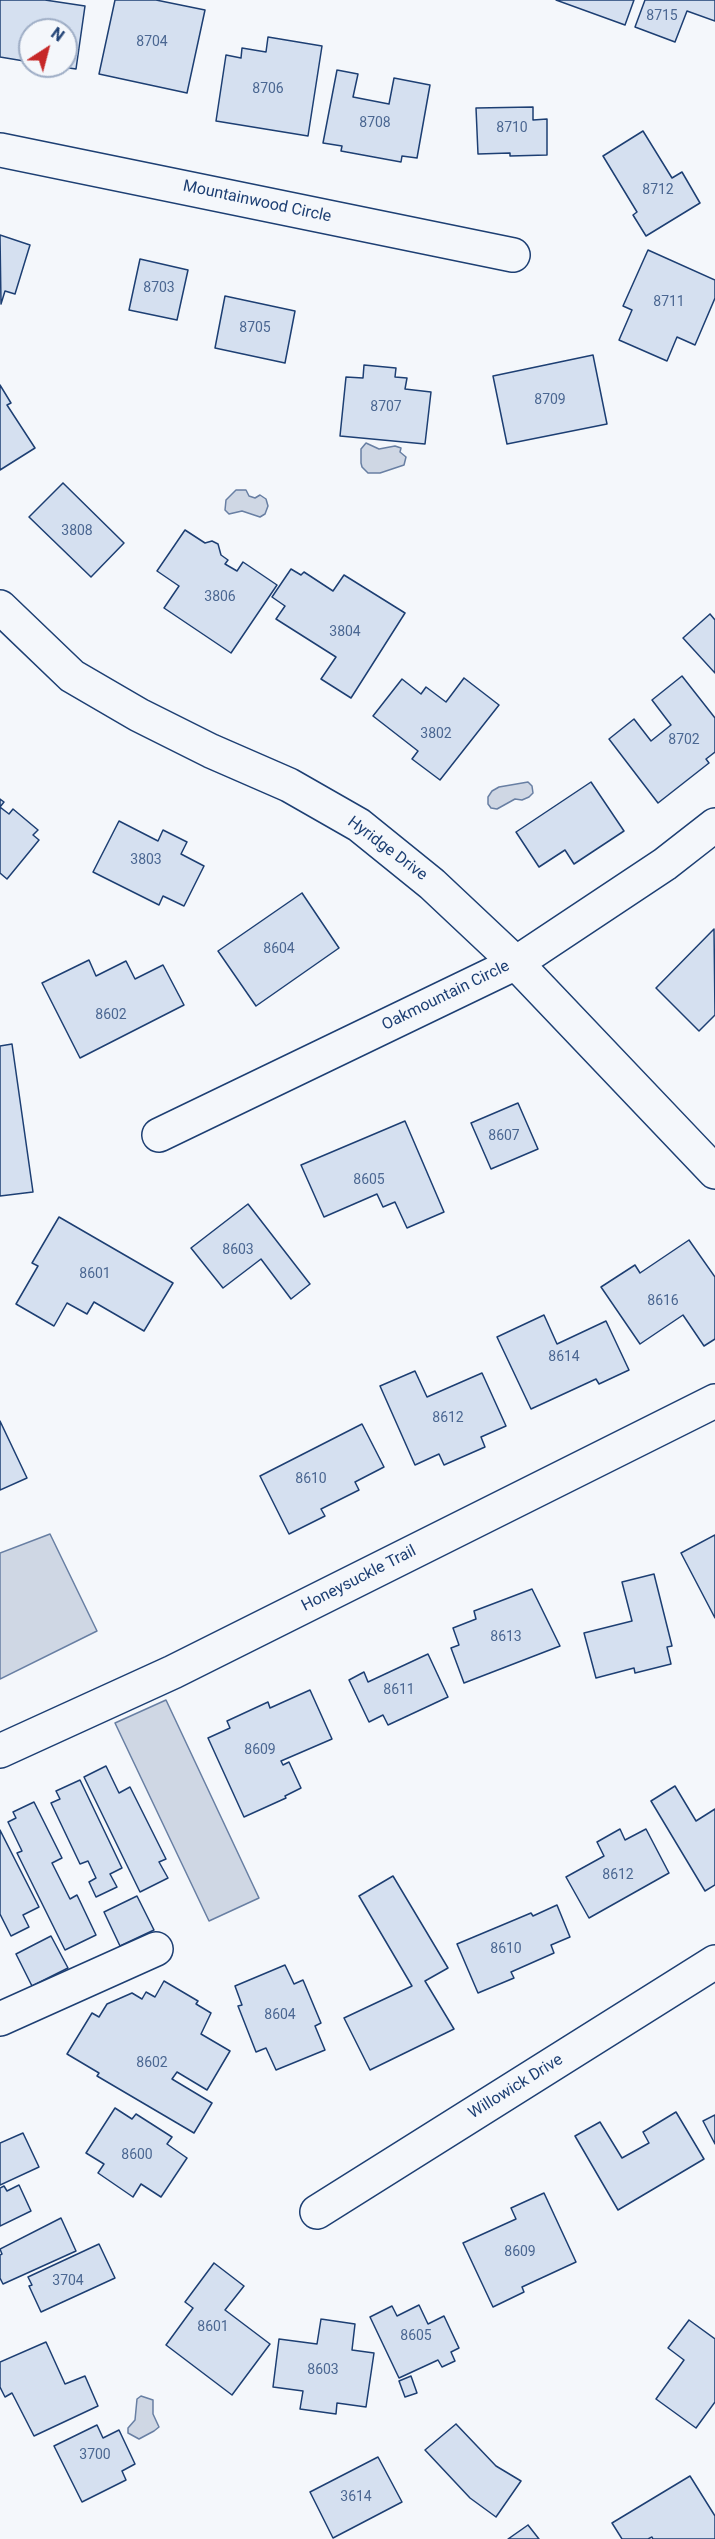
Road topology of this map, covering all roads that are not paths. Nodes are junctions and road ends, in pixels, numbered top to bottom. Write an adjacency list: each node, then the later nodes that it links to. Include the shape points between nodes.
1 (0, 150): 2 (street, Mountainwood Circle)
2 (513, 255)
3 (0, 607): 5 (street, Hyridge Drive, via 72,676 139,715 289,785 359,825 432,884)
4 (715, 825): 5 (street, Oakmountain Circle, via 665,864)
5 (516, 963): 6 (street, Oakmountain Circle); 7 (street, Hyridge Drive)
6 (159, 1135)
7 (715, 1172)
8 (715, 1401): 9 (street, Honeysuckle Trail, via 173,1672)
9 (0, 1751)
10 (156, 1949): 12 (street)
11 (715, 1962): 13 (street, Willowick Drive)
12 (0, 2019)
13 (317, 2212)

